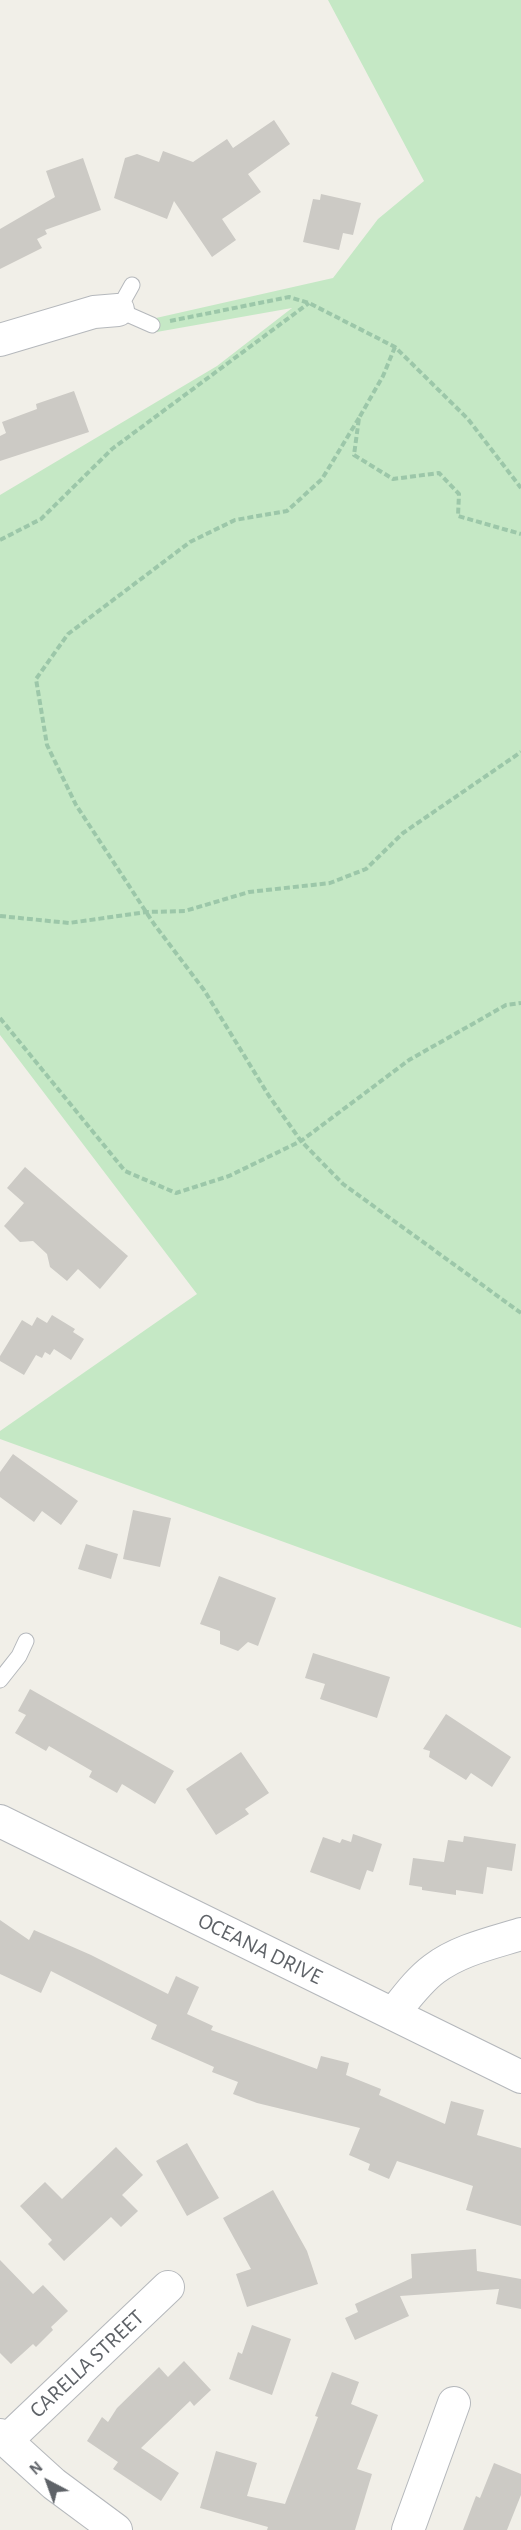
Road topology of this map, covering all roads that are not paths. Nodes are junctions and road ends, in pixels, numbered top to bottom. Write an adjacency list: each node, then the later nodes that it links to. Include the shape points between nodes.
1 (125, 297): 2 (lane); 3 (street, via 93,312)
2 (152, 325)
3 (0, 340)
4 (26, 1641): 5 (lane)
5 (0, 1680)
6 (0, 1821): 8 (street, OCEANA DRIVE)
7 (521, 1934): 8 (street, via 434,1968)
8 (393, 2014): 9 (street, OCEANA DRIVE)
9 (521, 2077)
10 (168, 2287): 12 (street, CARELLA STREET)
11 (454, 2403): 14 (street)
12 (3, 2438): 13 (street, CARELLA STREET, via 54,2484)
13 (116, 2530)
14 (408, 2530)

